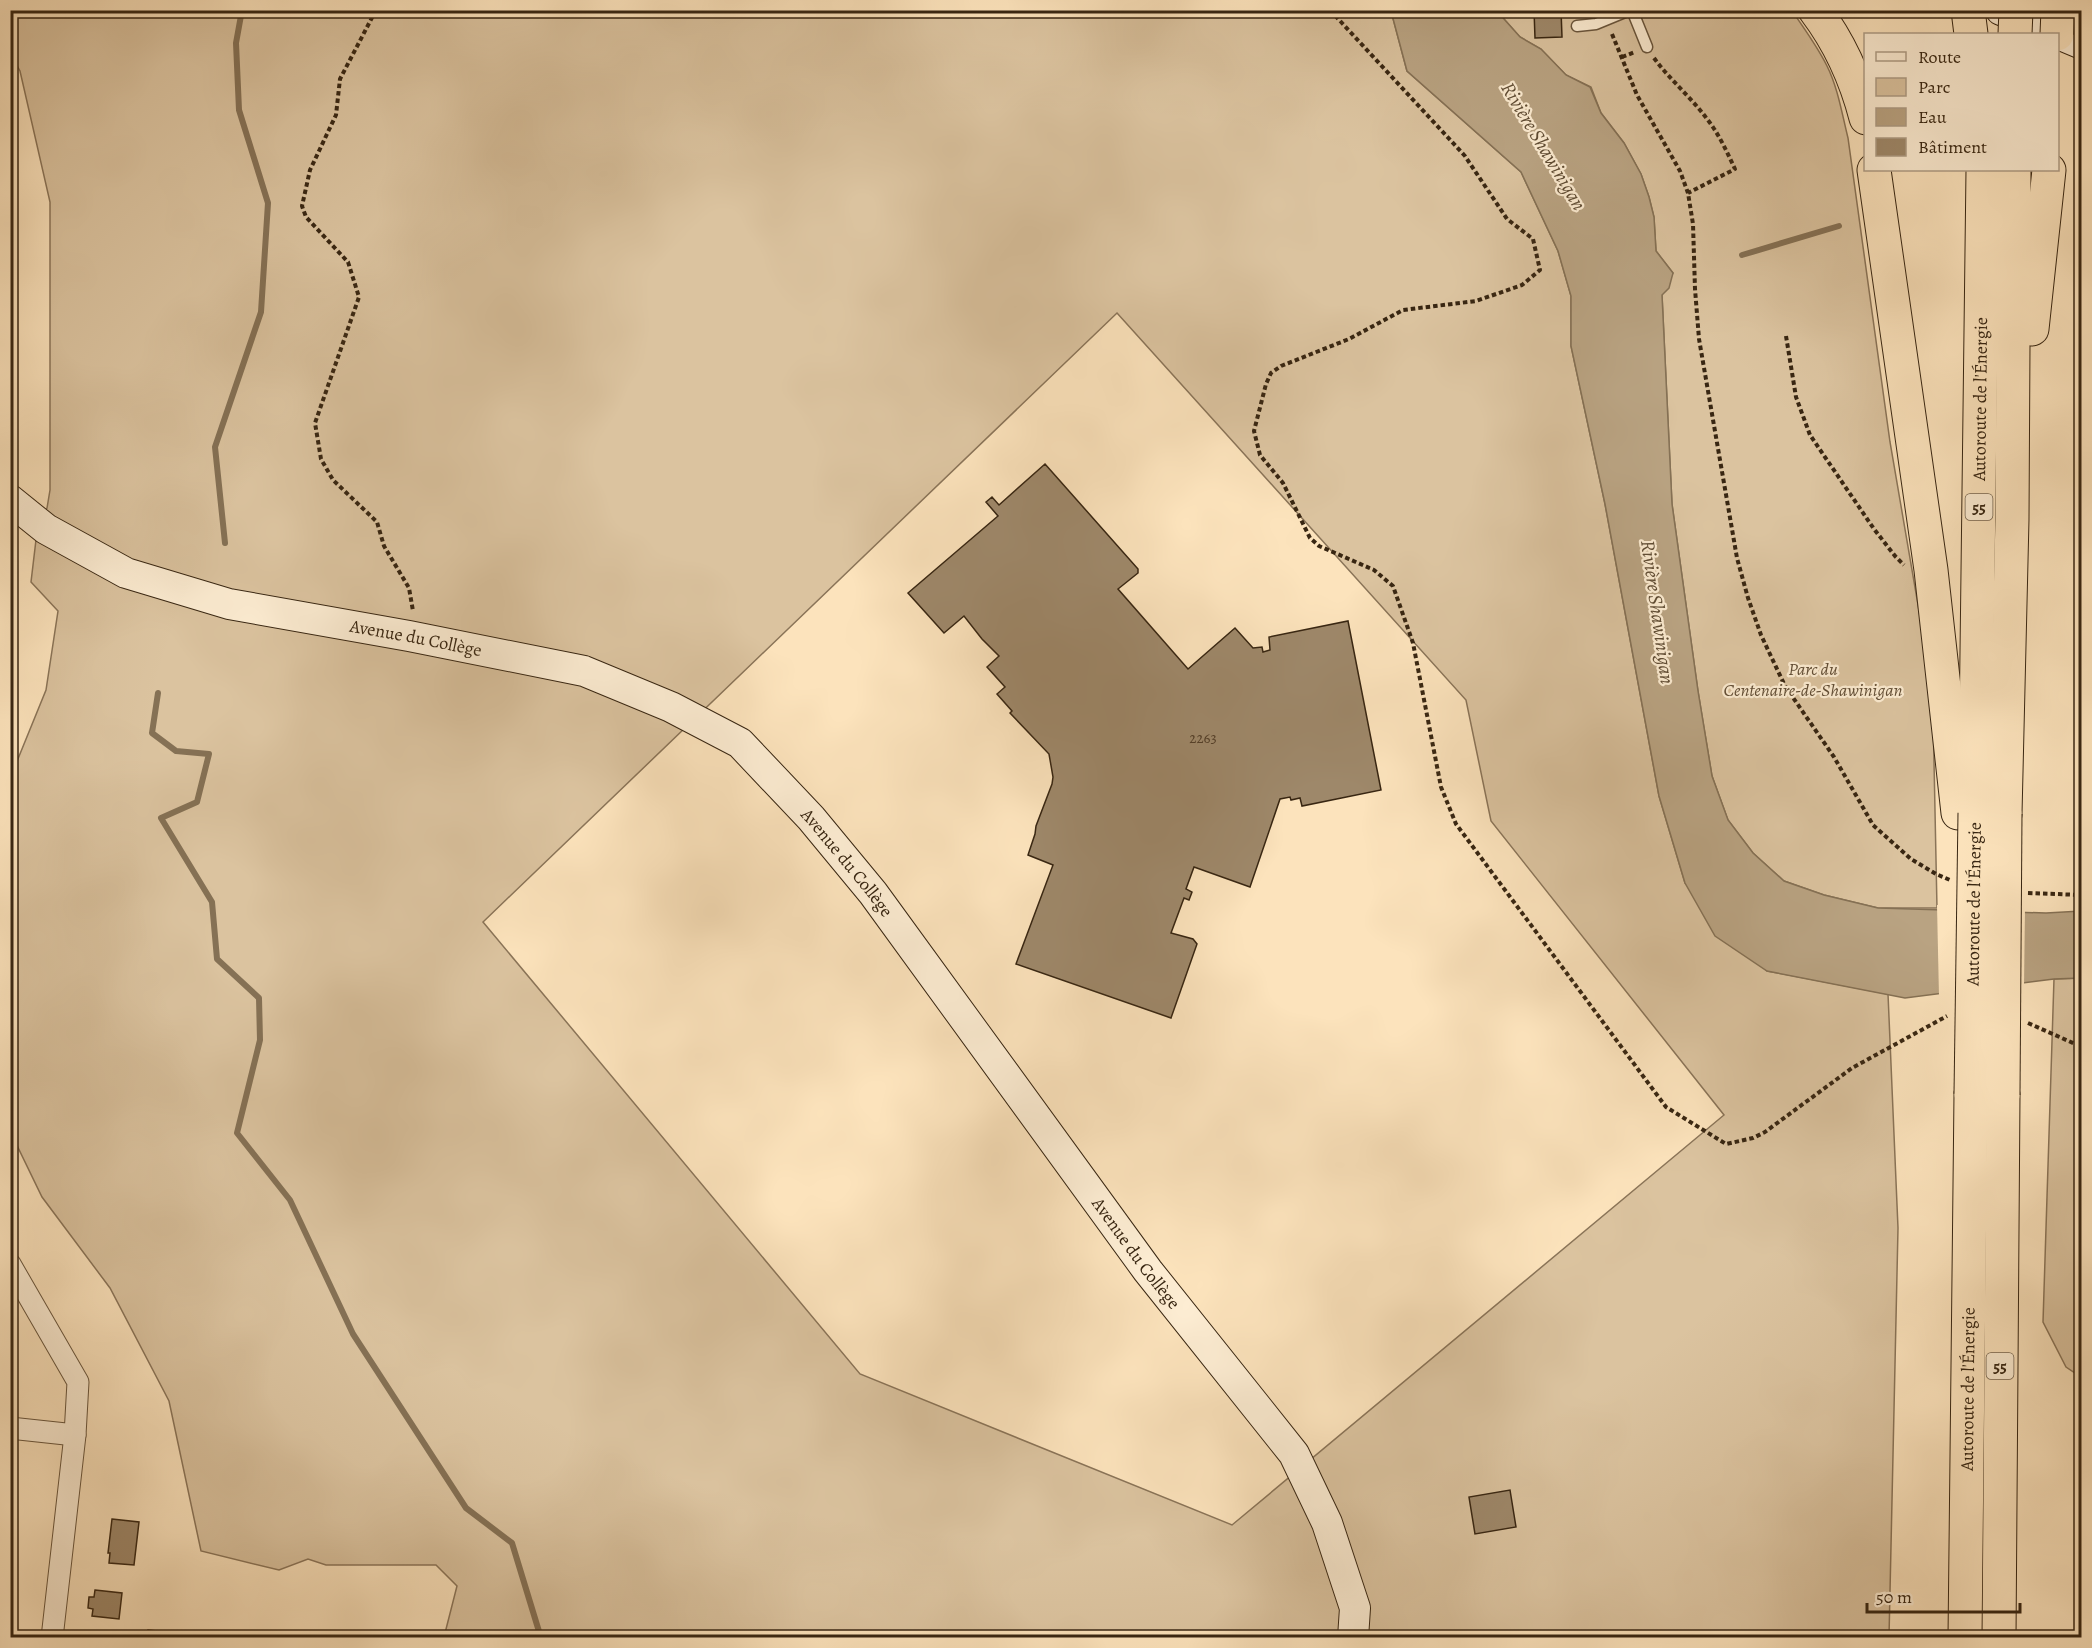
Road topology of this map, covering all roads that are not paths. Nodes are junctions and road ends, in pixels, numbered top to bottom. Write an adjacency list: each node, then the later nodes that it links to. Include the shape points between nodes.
1 (1631, 10): 8 (lane, via 1596,24); 16 (lane)
2 (1815, 10): 17 (highway, via 1845,59)
3 (1968, 10): 9 (highway)
4 (1985, 10): 10 (highway)
5 (2001, 10): 12 (street)
6 (2016, 10): 11 (highway, bridge)
7 (2058, 10): 13 (highway, bridge)
8 (1577, 26)
9 (1971, 33)
10 (1985, 33)
11 (2015, 33)
12 (2056, 33)
13 (2057, 33)
14 (2059, 34): 15 (street)
15 (2082, 44)
16 (1647, 47)
17 (1864, 112)
18 (1875, 171): 24 (highway, via 1931,570)
19 (1983, 171): 24 (highway, Autoroute de l'Énergie / 55)
20 (2014, 171): 23 (highway, Autoroute de l'Énergie / 55)
21 (2049, 171): 23 (highway)
22 (10, 500): 30 (street, Avenue du Collège, via 46,529 126,573 229,604 584,672 671,706 740,743 811,818 873,893 1148,1270 1294,1454 1327,1523 1355,1608)
23 (2012, 519): 24 (highway, Autoroute de l'Énergie / 55)
24 (1979, 813): 25 (highway, Autoroute de l'Énergie / 55, bridge); 25 (highway, Autoroute de l'Énergie / 55, bridge, via 1972,933)
25 (1987, 1095): 31 (highway, Autoroute de l'Énergie / 55); 32 (highway, Autoroute de l'Énergie / 55)
26 (10, 1264): 28 (street, via 78,1382)
27 (10, 1428): 28 (street)
28 (75, 1435): 29 (street)
29 (52, 1638)
30 (1353, 1638)
31 (1965, 1638)
32 (1999, 1638)

